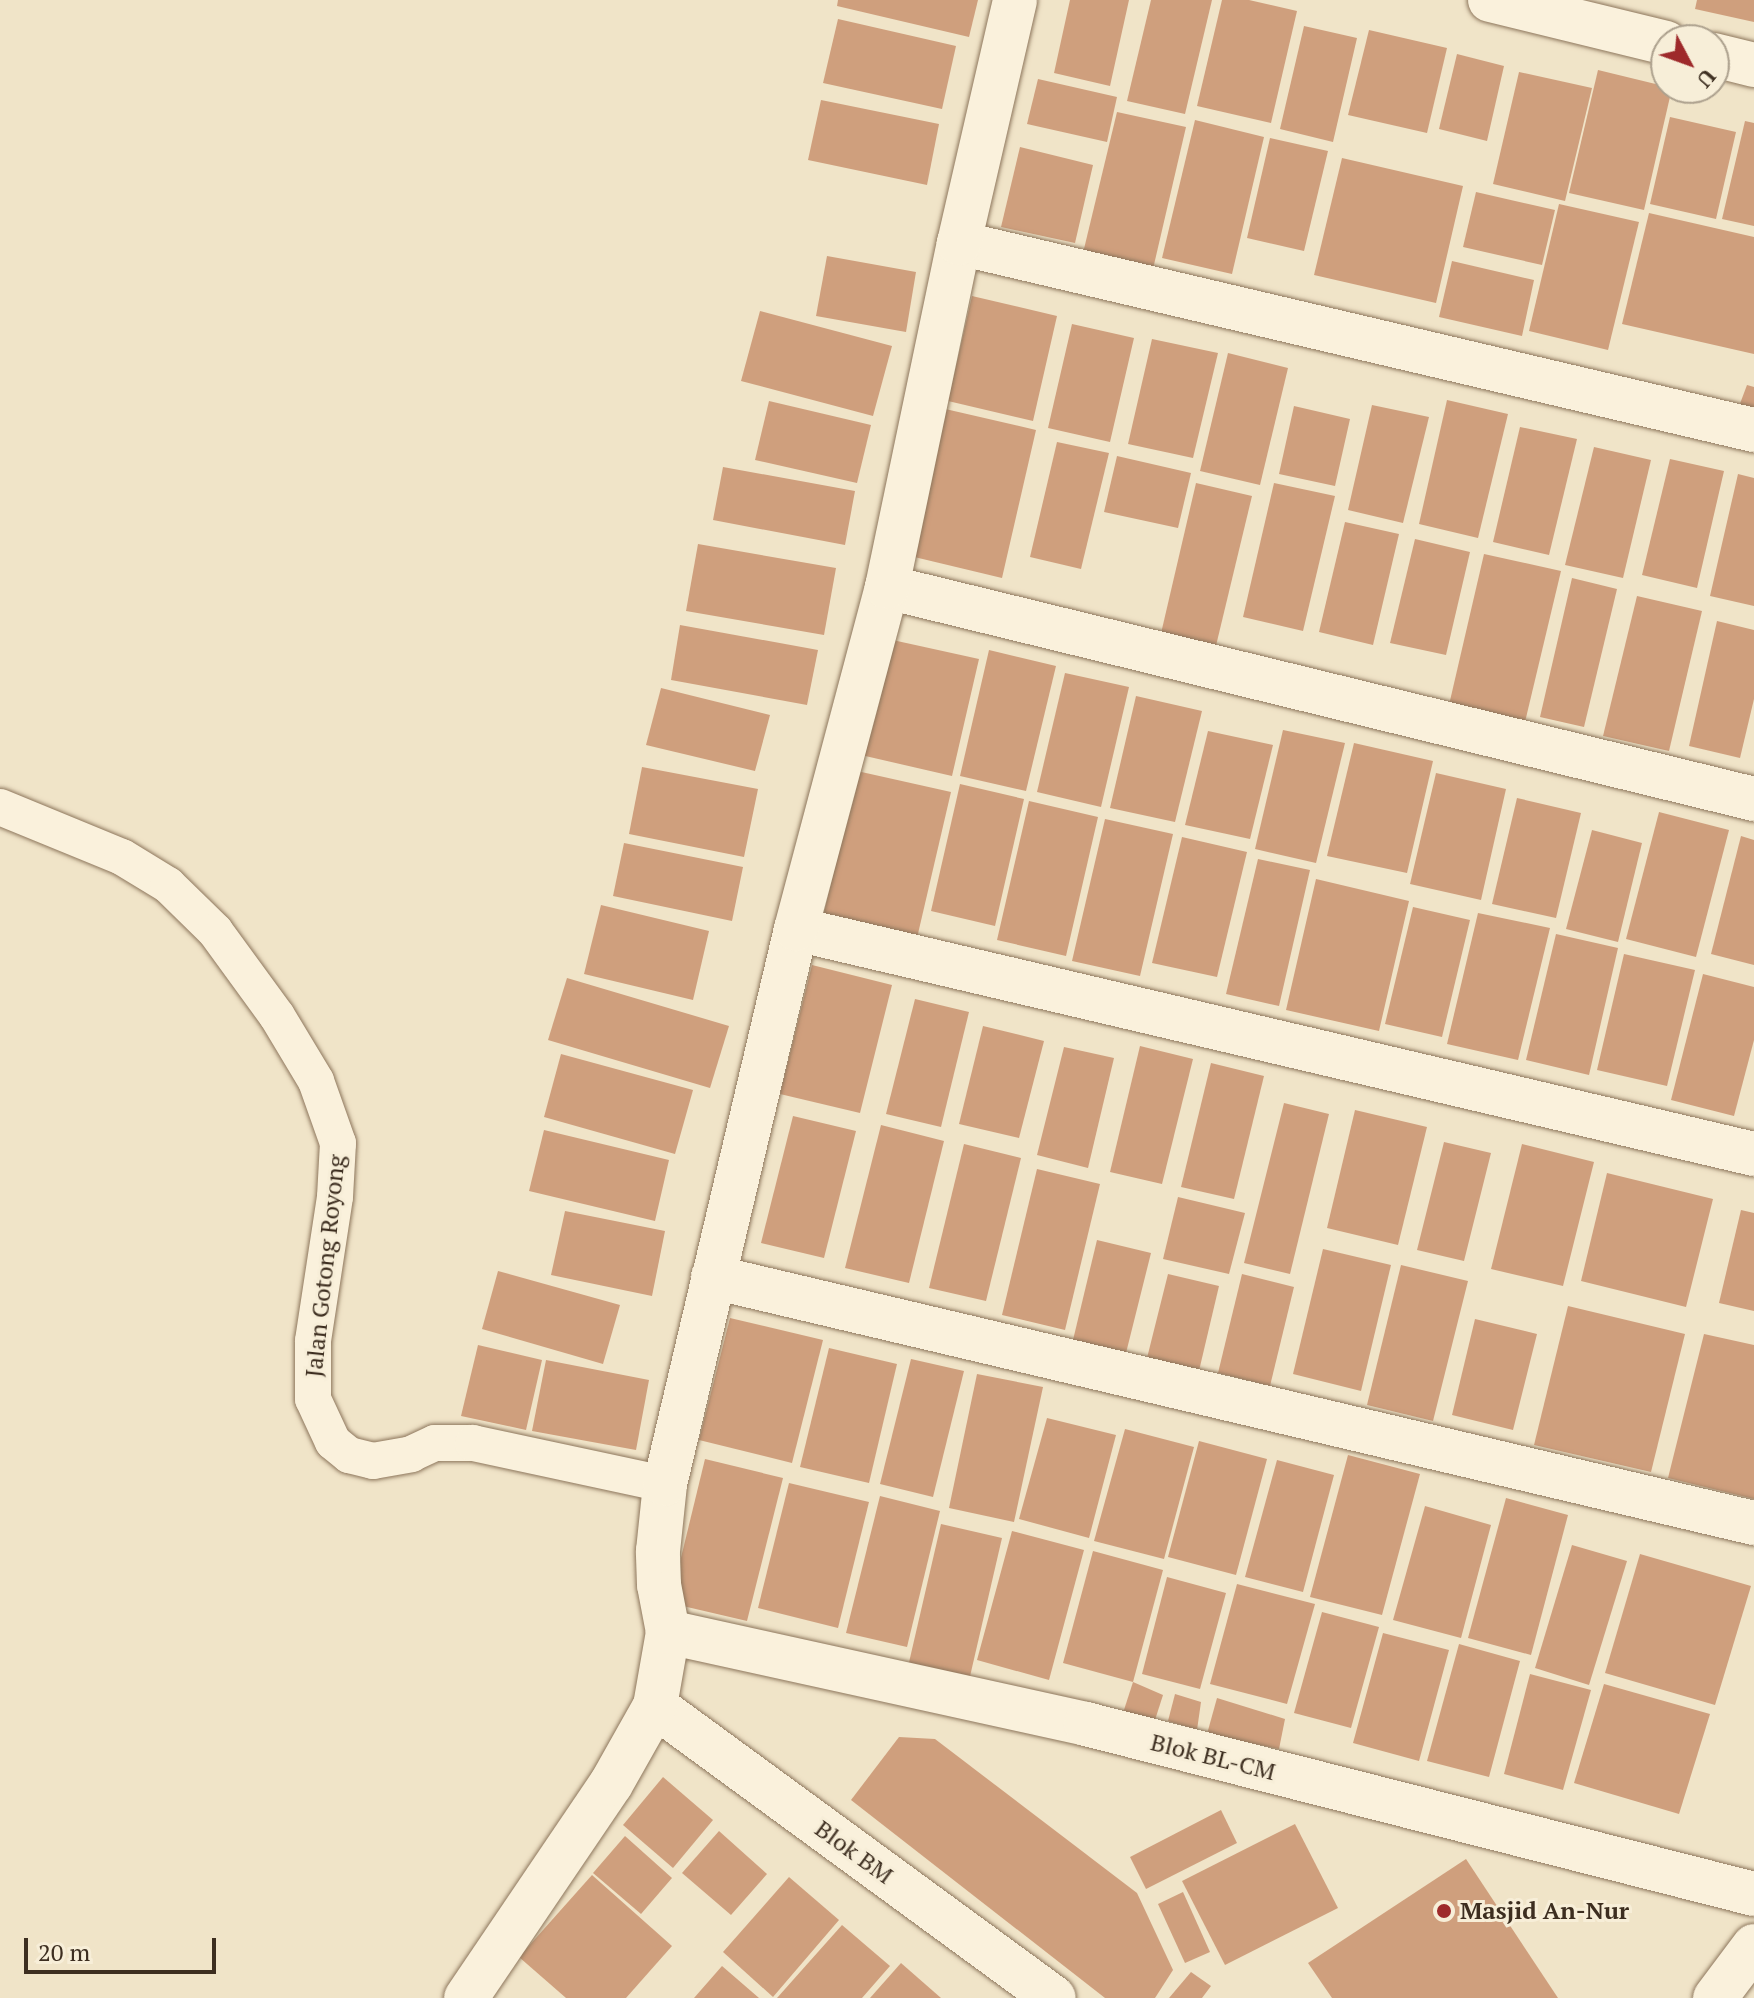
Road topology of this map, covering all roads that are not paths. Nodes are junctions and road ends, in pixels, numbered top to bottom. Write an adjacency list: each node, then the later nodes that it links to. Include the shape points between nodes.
1 (1015, 0): 6 (street)
2 (1490, 0): 3 (street)
3 (1650, 39)
4 (1730, 59): 5 (street)
5 (1754, 65)
6 (959, 243): 7 (street); 8 (street)
7 (1754, 430)
8 (887, 587): 9 (street); 11 (street)
9 (1754, 799)
10 (0, 807): 14 (lane, Jalan Gotong Royong, via 122,857 168,885 215,931 316,1081 338,1143 313,1341 313,1399 333,1442 349,1455 373,1461 435,1443 473,1443)
11 (796, 929): 12 (street); 13 (street)
12 (1754, 1154)
13 (713, 1277): 14 (street); 15 (street)
14 (665, 1484): 16 (street, via 658,1551)
15 (1754, 1523)
16 (668, 1632): 17 (street); 18 (street, Blok BL-CM, via 1086,1724)
17 (655, 1706): 20 (street, via 611,1784); 21 (street, Blok BM)
18 (1754, 1894)
19 (1754, 1946): 22 (street)
20 (466, 1998)
21 (1054, 1998)
22 (1715, 1998)

